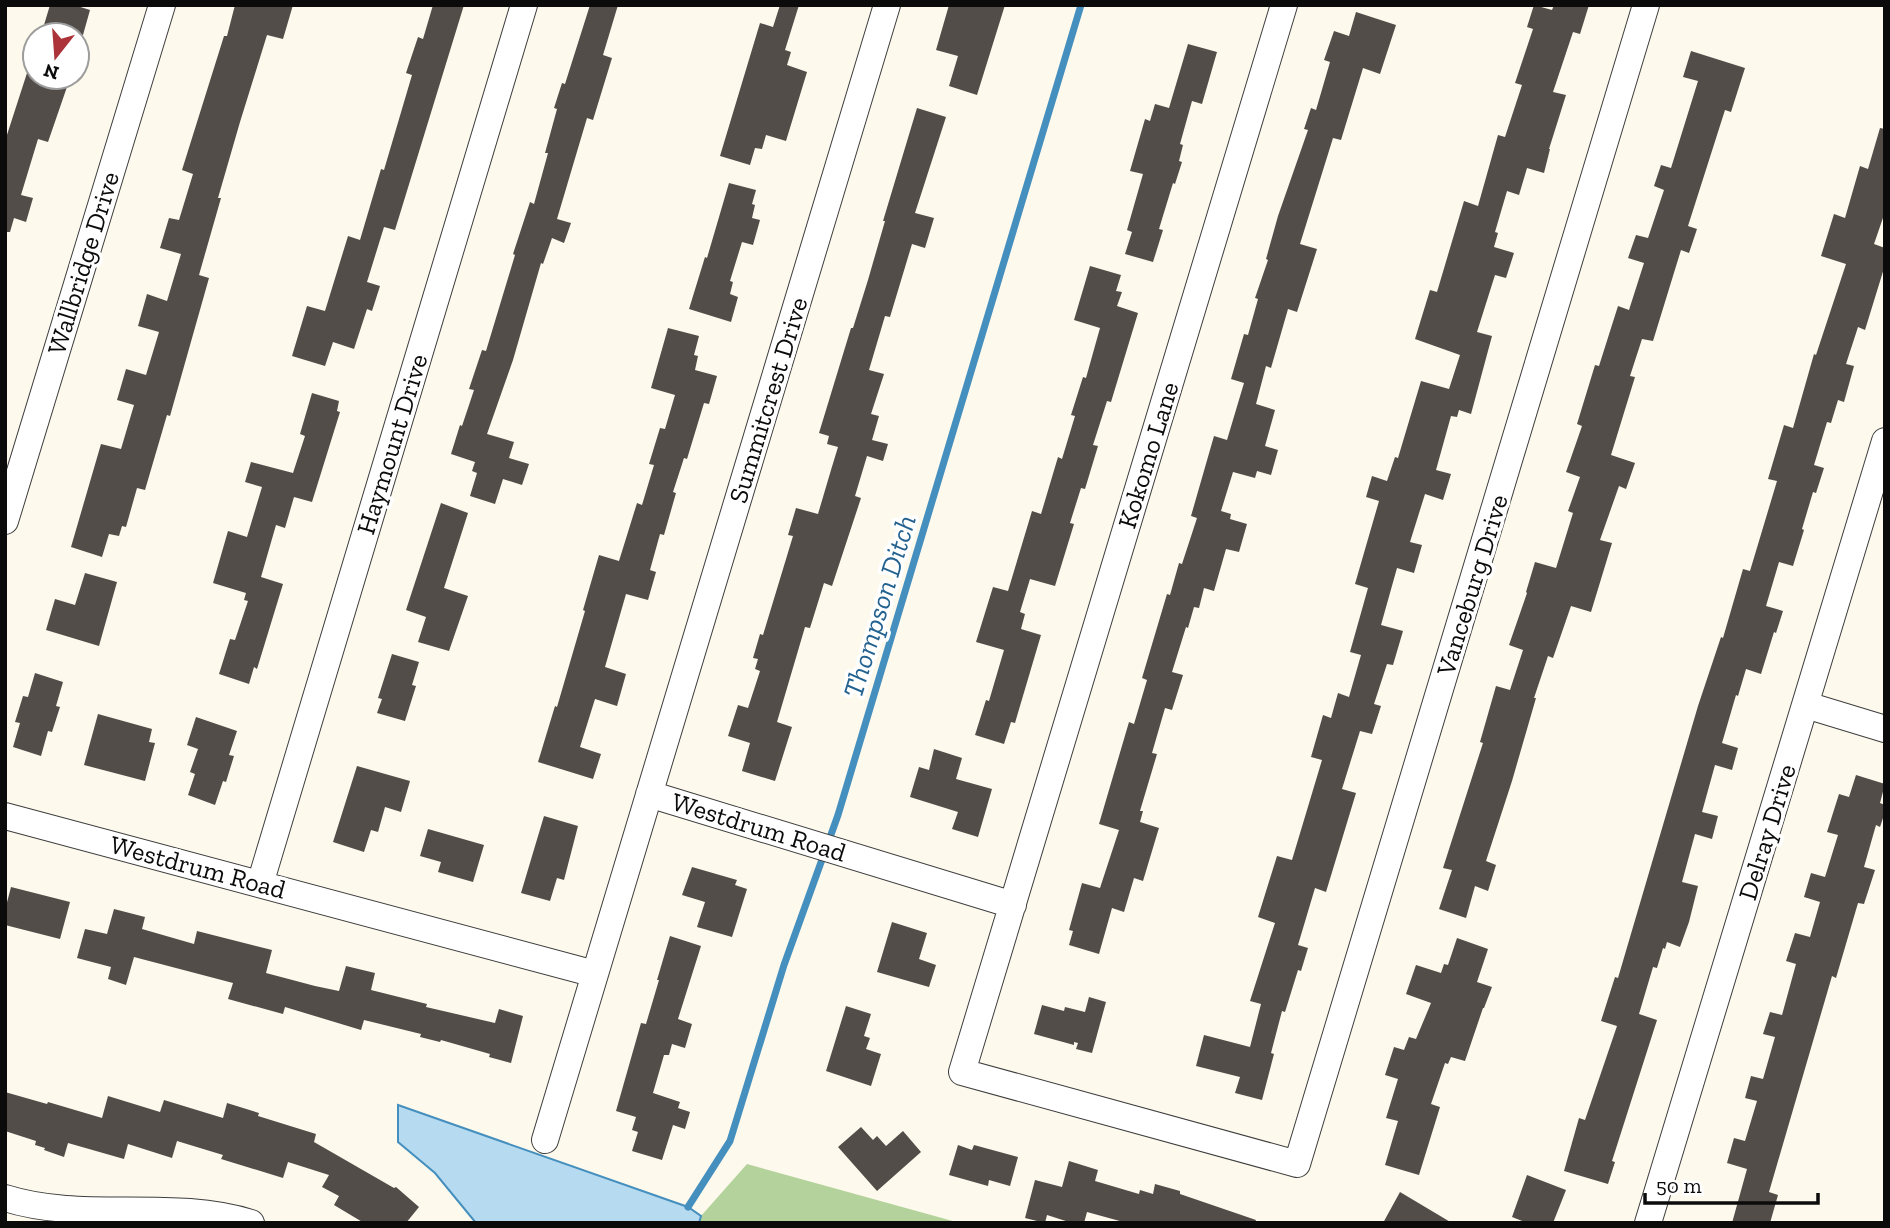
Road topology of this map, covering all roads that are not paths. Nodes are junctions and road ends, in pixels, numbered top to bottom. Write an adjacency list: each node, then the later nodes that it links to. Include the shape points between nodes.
1 (162, 5): 7 (street, Wallbridge Drive)
2 (524, 5): 12 (street, Haymount Drive)
3 (887, 5): 10 (street, Summitcrest Drive)
4 (1284, 5): 13 (street, Kokomo Lane)
5 (1646, 5): 13 (street, Vanceburg Drive, via 1297,1164 962,1072)
6 (1885, 441): 8 (street, Delray Drive)
7 (5, 521)
8 (1806, 705): 9 (street); 18 (street, Delray Drive)
9 (1885, 729)
10 (649, 794): 13 (street, Westdrum Road); 14 (street, Westdrum Road)
11 (5, 816): 12 (street, Westdrum Road)
12 (260, 884): 14 (street, Westdrum Road)
13 (1013, 905)
14 (595, 974): 15 (street)
15 (545, 1140)
16 (5, 1198): 17 (street, via 40,1207 198,1212)
17 (250, 1223)
18 (1648, 1223)

